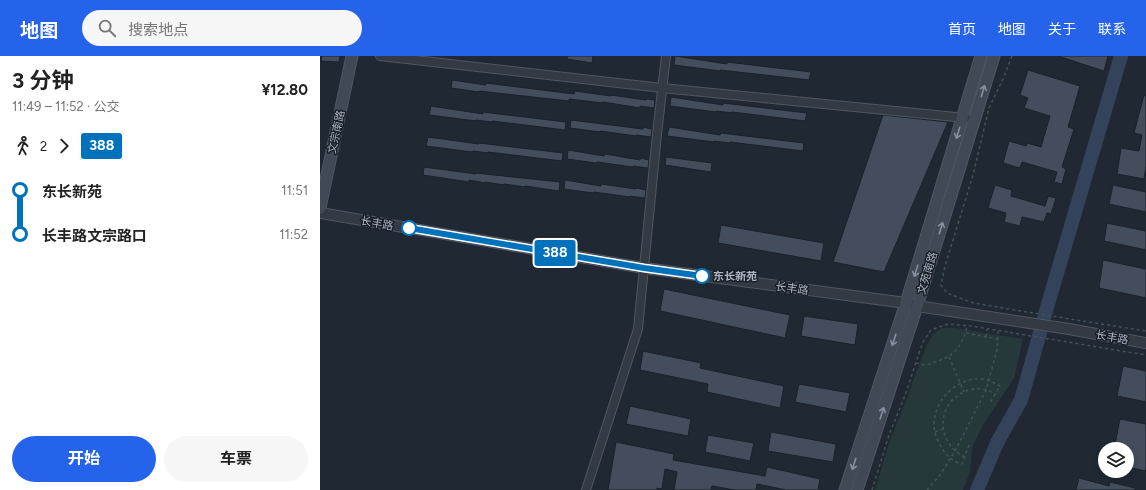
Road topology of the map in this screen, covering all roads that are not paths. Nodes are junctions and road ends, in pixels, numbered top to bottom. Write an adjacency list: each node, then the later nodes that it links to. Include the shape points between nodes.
1 (352, 56): 9 (main road, 文宗南路)
2 (380, 56): 6 (street)
3 (666, 56): 6 (street)
4 (981, 56): 7 (main road, 文苑南路)
5 (994, 56): 8 (main road, 文苑南路, one-way to 5)
6 (662, 88): 7 (street); 11 (street)
7 (962, 118): 8 (street); 12 (main road, 文苑南路, one-way to 12)
8 (974, 119): 12 (main road, 文苑南路, one-way to 8)
9 (320, 208)
10 (320, 213): 11 (street, 长丰路)
11 (644, 268): 12 (street, 长丰路); 14 (street, via 638,328)
12 (912, 305): 13 (street, 长丰路, via 1012,320 1071,325); 15 (main road, 文苑南路, one-way to 15); 16 (main road, 文苑南路, one-way to 12)
13 (1146, 343)
14 (586, 490)
15 (845, 490)
16 (857, 490)

